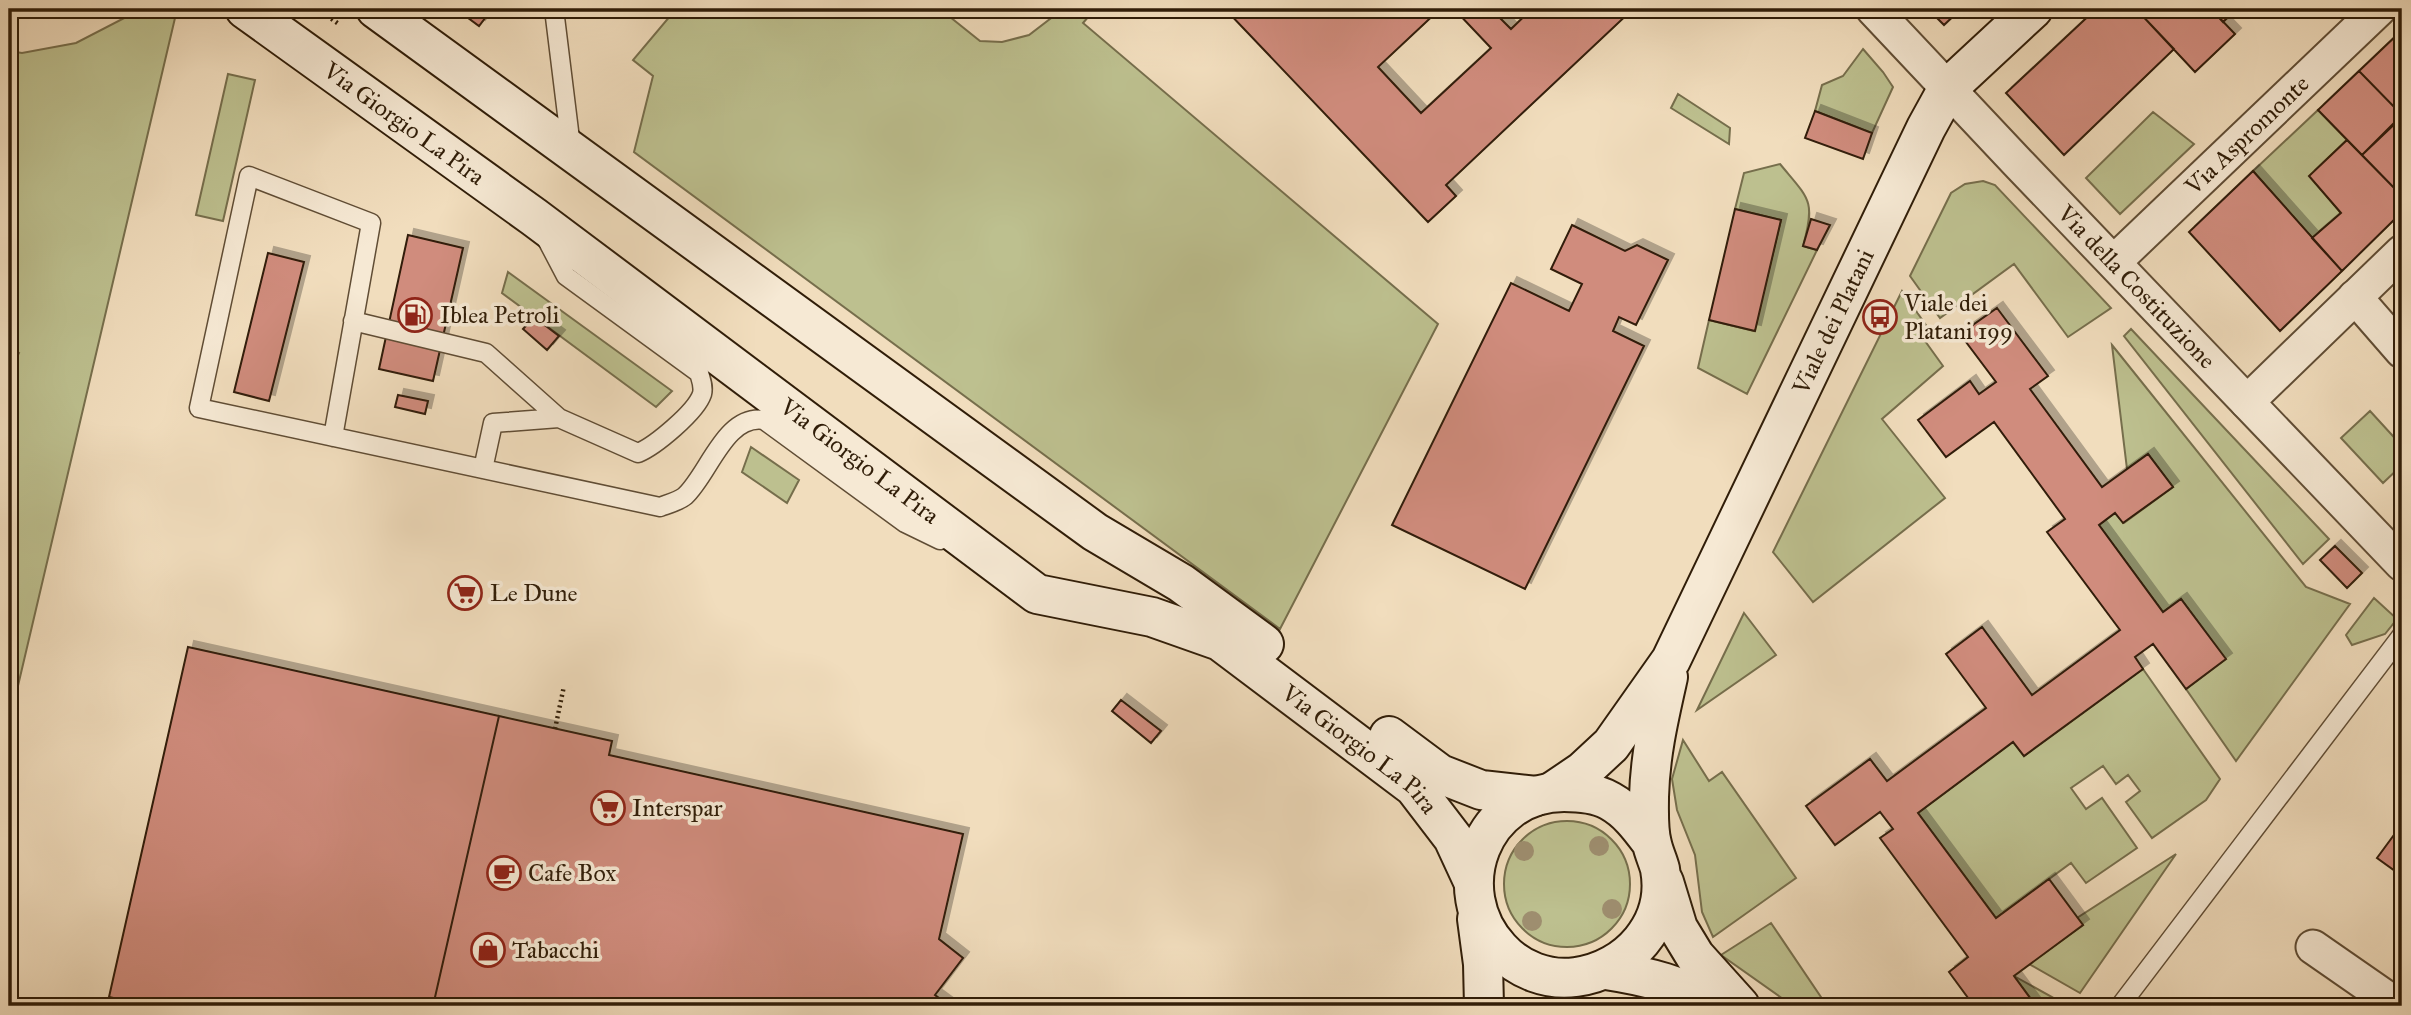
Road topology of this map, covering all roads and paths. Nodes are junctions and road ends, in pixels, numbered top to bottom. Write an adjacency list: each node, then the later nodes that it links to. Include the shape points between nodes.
1 (245, 9): 9 (main road, Via Giorgio La Pira)
2 (376, 9): 8 (main road, Via Giorgio La Pira)
3 (554, 9): 8 (lane)
4 (1873, 9): 7 (street, Via della Costituzione)
5 (2033, 9): 7 (main road, Viale dei Platani)
6 (2379, 9): 11 (street, Via Aspromonte)
7 (1948, 88): 11 (street, Via della Costituzione); 22 (main road, Viale dei Platani)
8 (572, 150): 25 (main road, Via Giorgio La Pira, via 1095,532 1181,583 1440,774 1481,790)
9 (534, 217): 16 (lane, via 566,276 699,373 703,385 694,408 650,448 638,453); 20 (main road, Via Giorgio La Pira)
10 (2402, 252): 12 (street)
11 (2114, 262): 15 (street, Via della Costituzione)
12 (2355, 297): 14 (street); 15 (street)
13 (353, 321): 16 (lane, via 486,353); 17 (lane); 17 (lane, via 371,223 249,176 199,408)
14 (2402, 351)
15 (2247, 402): 19 (street, Via della Costituzione)
16 (559, 418): 18 (lane, via 492,423)
17 (332, 437): 18 (lane)
18 (483, 469): 20 (lane, via 660,507 684,497 729,434 744,422 764,420 905,523)
19 (2402, 564)
20 (1009, 575): 27 (main road, Via Giorgio La Pira, via 1037,594 1152,617 1220,641 1414,787 1453,838)
21 (2402, 635): 34 (lane)
22 (1671, 660): 25 (main road, via 1611,745 1583,771); 26 (main road, via 1651,754 1649,800)
23 (564, 686): 24 (path)
24 (555, 729)
25 (1544, 794): 26 (main road, via 1581,792 1609,800 1633,818); 27 (main road, via 1511,808 1492,828 1478,852)
26 (1656, 856): 29 (main road, via 1661,894 1655,918 1627,957); 33 (main road, via 1678,928 1695,956)
27 (1474, 894): 29 (main road, via 1489,937 1509,959 1536,974 1565,979); 30 (main road)
28 (2313, 947): 35 (street)
29 (1600, 972): 31 (main road); 32 (main road, via 1645,976)
30 (1484, 1006)
31 (1548, 1006)
32 (1720, 1006)
33 (1740, 1006)
34 (2120, 1006)
35 (2398, 1006)

